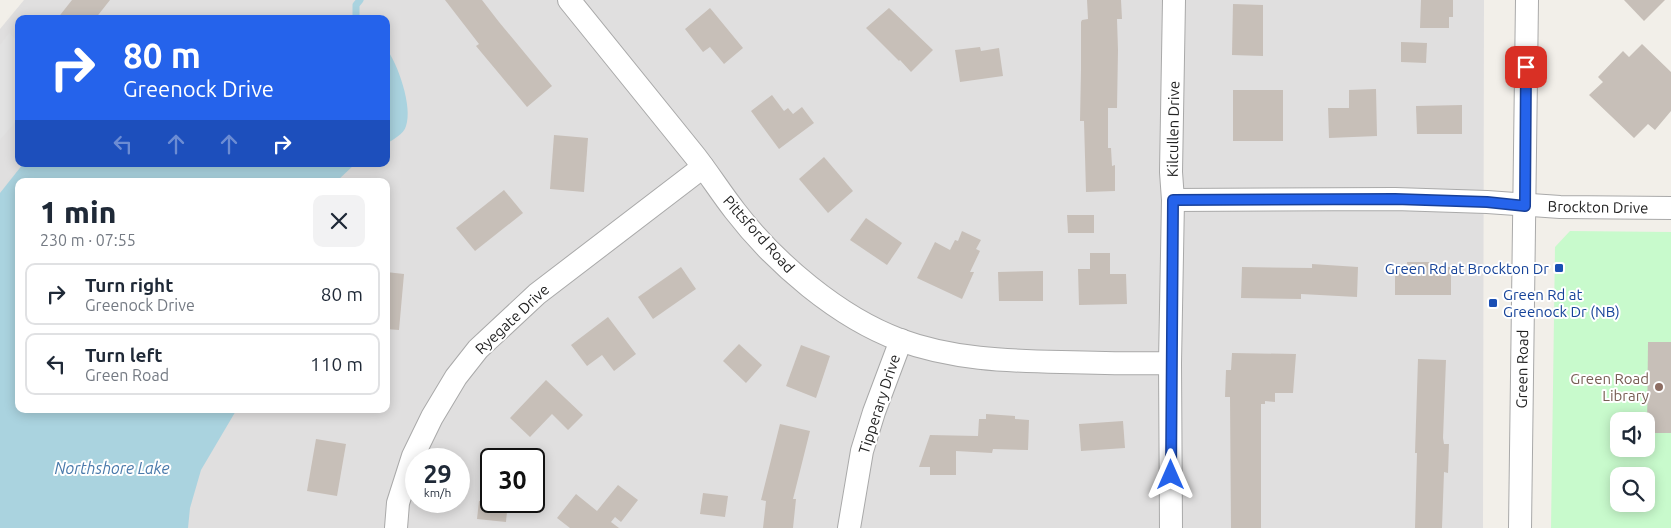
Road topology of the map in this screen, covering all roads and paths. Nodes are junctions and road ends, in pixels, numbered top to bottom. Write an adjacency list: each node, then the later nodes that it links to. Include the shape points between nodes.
1 (569, 0): 4 (street, Pittsford Road)
2 (1174, 0): 5 (street, Kilcullen Drive)
3 (1527, 0): 6 (street, Green Road)
4 (703, 167): 8 (street, Pittsford Road, via 736,213 781,262 840,309); 10 (street, Ryegate Drive, via 537,294 478,349 456,377 413,456 398,503)
5 (1173, 200): 6 (street, Brockton Drive, via 1395,199); 9 (street, Kilcullen Drive)
6 (1525, 206): 7 (street, Brockton Drive); 13 (street, Green Road)
7 (1671, 208)
8 (901, 340): 9 (street, Pittsford Road, via 941,351 1020,362); 11 (street, Tipperary Drive, via 862,452)
9 (1170, 362): 12 (street, Kilcullen Drive)
10 (396, 528)
11 (850, 528)
12 (1171, 528)
13 (1520, 528)

